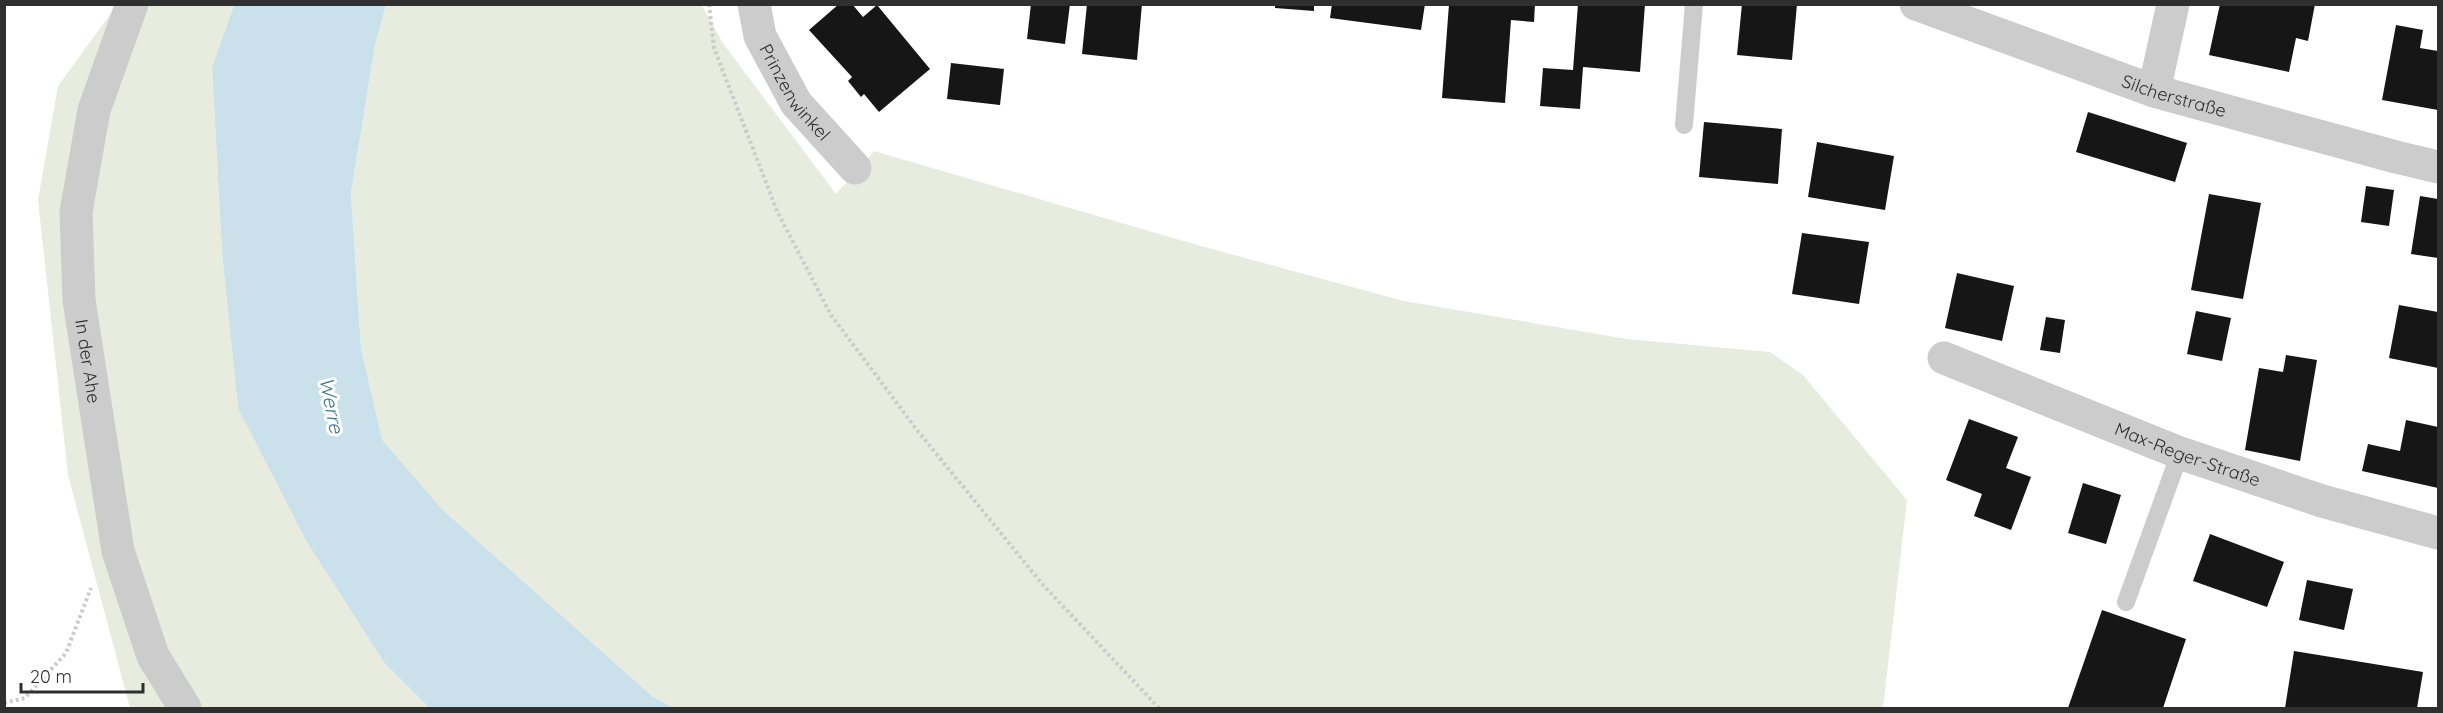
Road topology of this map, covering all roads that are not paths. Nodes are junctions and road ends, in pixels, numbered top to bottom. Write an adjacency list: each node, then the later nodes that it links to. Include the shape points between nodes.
1 (132, 4): 14 (street, In der Ahe, via 94,110 76,212 79,300 118,551 153,656)
2 (754, 4): 9 (street, Prinzenwinkel, via 760,36 796,103)
3 (1694, 4): 7 (lane)
4 (1916, 4): 6 (street, Silcherstraße)
5 (2173, 4): 6 (street)
6 (2154, 91): 8 (street, Silcherstraße)
7 (1684, 125)
8 (2439, 167)
9 (855, 168)
10 (1944, 358): 11 (street, Max-Reger-Straße)
11 (2180, 453): 12 (street, Max-Reger-Straße, via 2322,501); 13 (lane)
12 (2439, 533)
13 (2126, 602)
14 (185, 708)

